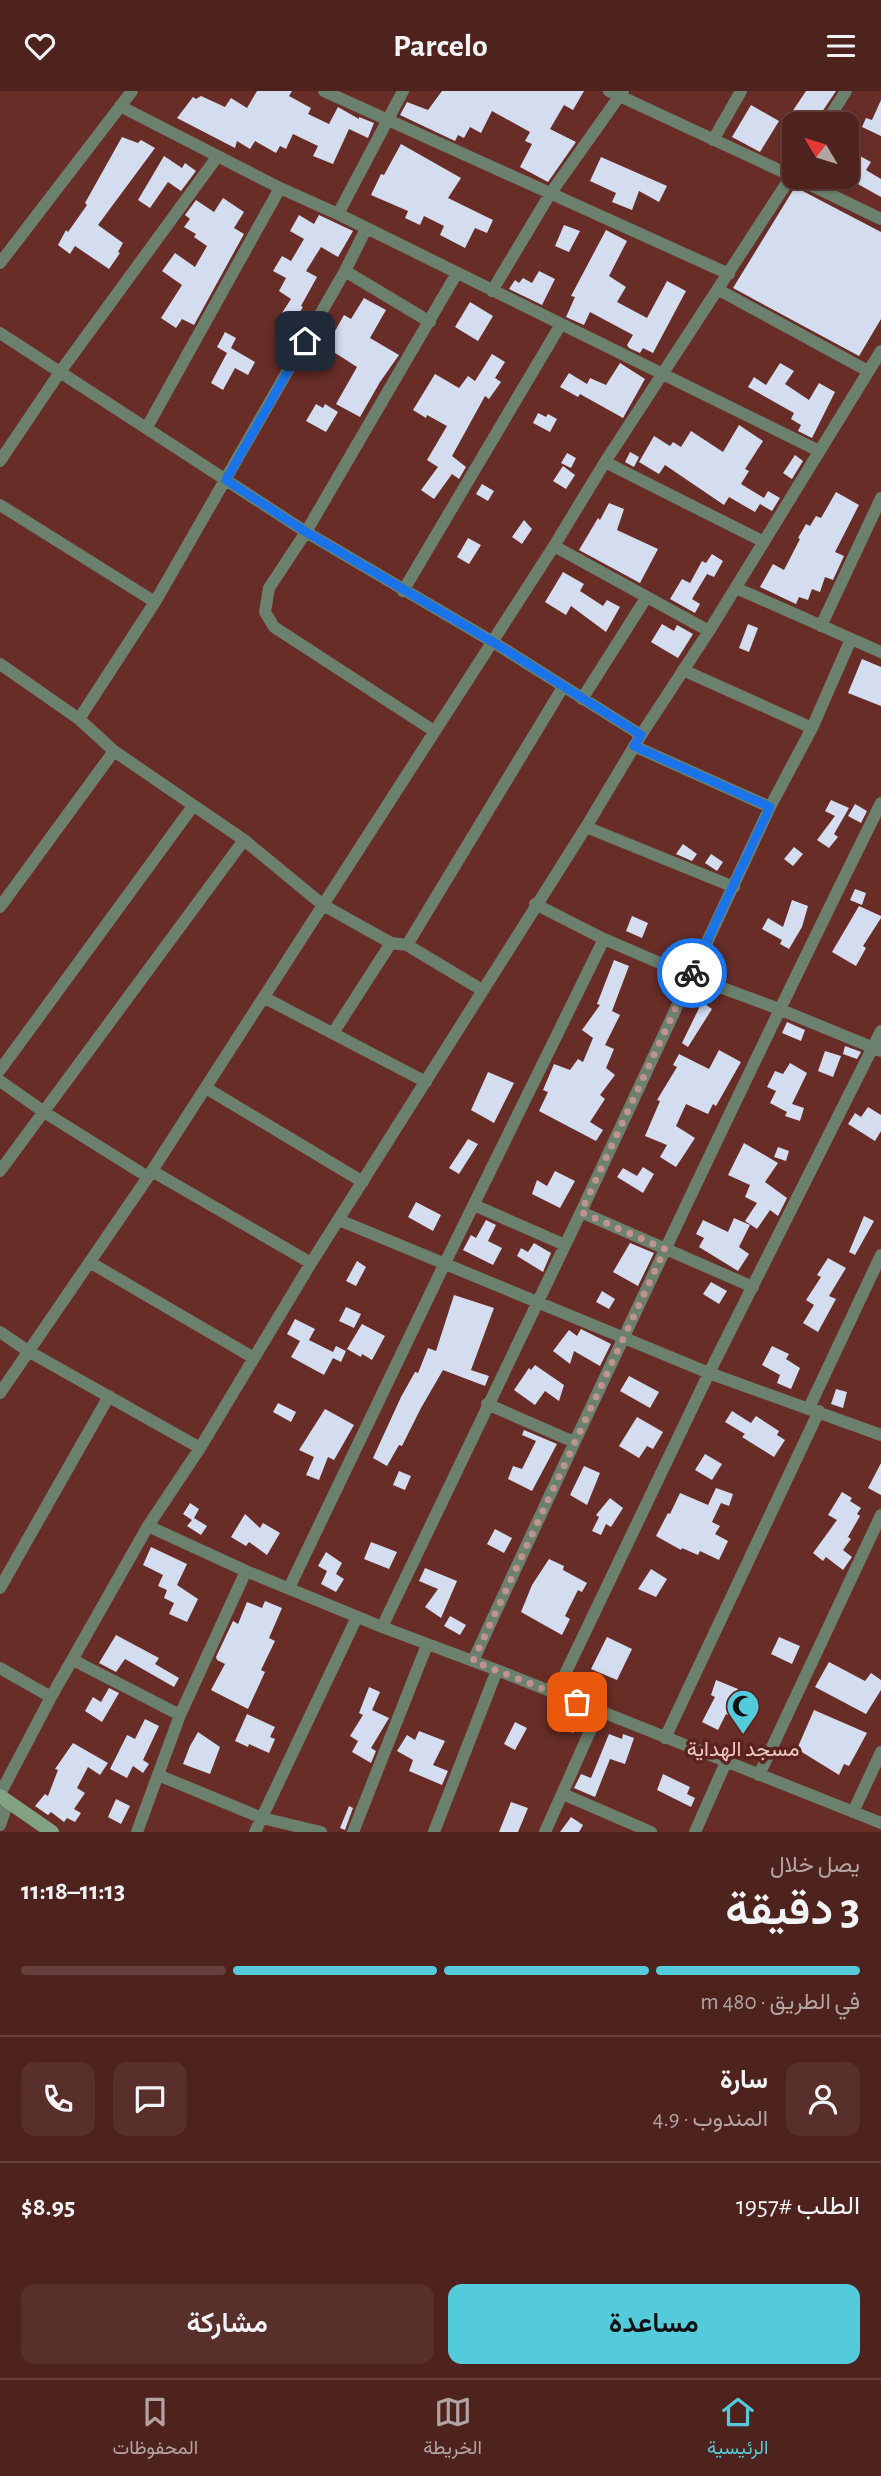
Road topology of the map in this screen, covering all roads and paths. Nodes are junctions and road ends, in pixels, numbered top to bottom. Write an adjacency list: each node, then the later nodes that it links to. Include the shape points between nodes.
1 (132, 91): 7 (street)
2 (324, 91): 9 (street)
3 (403, 91): 9 (street)
4 (741, 91): 10 (street)
5 (846, 91): 8 (street)
6 (617, 93): 10 (street); 16 (street)
7 (120, 106): 11 (street); 20 (street)
8 (833, 112)
9 (386, 120): 16 (street); 17 (street)
10 (713, 140): 12 (street)
11 (217, 157): 13 (street); 31 (street)
12 (782, 169)
13 (280, 188): 17 (street); 33 (street)
14 (783, 189): 23 (street)
15 (822, 189): 18 (street)
16 (550, 194): 23 (street); 25 (street)
17 (338, 214): 19 (street)
18 (881, 219)
19 (366, 229): 21 (street); 22 (street)
20 (0, 263)
21 (345, 271): 26 (street); 37 (street)
22 (457, 273): 25 (street); 26 (street)
23 (729, 274): 24 (street)
24 (719, 290): 30 (street); 32 (street)
25 (492, 291): 27 (street)
26 (430, 322): 40 (street)
27 (561, 324): 32 (street); 44 (street)
28 (0, 333): 31 (street)
29 (881, 351): 30 (street)
30 (869, 371): 34 (street)
31 (60, 372): 33 (street); 35 (street)
32 (664, 374): 34 (street); 36 (street)
33 (148, 427): 37 (street)
34 (819, 451): 41 (street)
35 (0, 461)
36 (605, 462): 41 (street); 42 (street)
37 (226, 480): 40 (street); 46 (street)
38 (881, 498): 47 (street)
39 (0, 505): 46 (street)
40 (306, 532): 44 (street); 58 (street, via 269,588 265,612 274,627)
41 (764, 542): 43 (street)
42 (554, 546): 45 (street); 50 (street)
43 (736, 588): 47 (street); 48 (street)
44 (403, 591): 50 (street)
45 (646, 599): 48 (street); 55 (street)
46 (155, 602): 56 (street)
47 (821, 626): 49 (street)
48 (709, 631): 53 (street)
49 (851, 639): 51 (street); 57 (street)
50 (493, 642): 54 (street); 58 (street)
51 (881, 652)
52 (1, 665): 56 (street)
53 (683, 670): 57 (street); 59 (street)
54 (563, 687): 55 (street); 72 (street)
55 (582, 699): 59 (street)
56 (79, 719): 60 (street)
57 (812, 728): 63 (street)
58 (434, 731): 68 (street)
59 (637, 741): 63 (street); 64 (street)
60 (114, 751): 62 (street); 69 (street)
61 (881, 803): 76 (street)
62 (193, 806): 65 (street); 80 (street)
63 (770, 807): 66 (street)
64 (586, 827): 66 (street); 67 (street)
65 (244, 840): 68 (street); 84 (street)
66 (734, 887): 73 (street)
67 (535, 904): 70 (street); 74 (street)
68 (323, 905): 71 (street); 75 (street)
69 (0, 907)
70 (604, 939): 73 (street); 88 (street)
71 (391, 943): 72 (street); 78 (street)
72 (407, 945): 74 (street)
73 (690, 977): 76 (street); 89 (street)
74 (482, 991): 82 (street)
75 (265, 997): 78 (street); 83 (street)
76 (779, 1009): 79 (street); 92 (street)
77 (881, 1031): 79 (street)
78 (333, 1033): 82 (street)
79 (877, 1050): 97 (street)
80 (0, 1070)
81 (0, 1081): 84 (street)
82 (426, 1082): 87 (street)
83 (206, 1088): 86 (street); 87 (street)
84 (44, 1112): 85 (street); 86 (street)
85 (0, 1171)
86 (150, 1174): 94 (street); 95 (street)
87 (363, 1182): 90 (street)
88 (474, 1205): 91 (street); 96 (street)
89 (581, 1212): 91 (street); 92 (street)
90 (339, 1220): 95 (street); 96 (street)
91 (565, 1245): 98 (street)
92 (665, 1249): 97 (street); 100 (street)
93 (881, 1255): 107 (street)
94 (91, 1263): 101 (street); 102 (street)
95 (311, 1263): 102 (street)
96 (444, 1265): 98 (street); 115 (street)
97 (753, 1287): 103 (street)
98 (536, 1301): 100 (street); 106 (street)
99 (0, 1332): 101 (street)
100 (623, 1338): 103 (street); 109 (street)
101 (28, 1351): 104 (street); 105 (street)
102 (254, 1358): 110 (street)
103 (709, 1373): 107 (street); 123 (street)
104 (0, 1393)
105 (109, 1396): 110 (street); 114 (street)
106 (487, 1404): 109 (street); 117 (street)
107 (814, 1409): 108 (street); 127 (street)
108 (881, 1436)
109 (574, 1442): 120 (street)
110 (200, 1448): 112 (street)
111 (881, 1515): 131 (street)
112 (148, 1526): 113 (street); 119 (street)
113 (246, 1571): 115 (street); 126 (street)
114 (0, 1588)
115 (289, 1588): 116 (street)
116 (357, 1617): 117 (street); 135 (street)
117 (382, 1627): 118 (street)
118 (427, 1645): 120 (street); 142 (street)
119 (73, 1660): 124 (street); 126 (street)
120 (473, 1661): 122 (street)
121 (0, 1668): 124 (street)
122 (496, 1670): 123 (street); 143 (street)
123 (556, 1693): 125 (street)
124 (51, 1697): 133 (street)
125 (599, 1711): 127 (street); 132 (street)
126 (180, 1715): 130 (street)
127 (665, 1738): 129 (street)
128 (881, 1752): 134 (street)
129 (726, 1762): 131 (street); 146 (street)
130 (158, 1775): 135 (street); 139 (street)
131 (759, 1775): 134 (street)
132 (563, 1794): 144 (street); 145 (street)
133 (3, 1797): 137 (street); 138 (street)
134 (853, 1812): 136 (street)
135 (262, 1818): 140 (street); 141 (street)
136 (881, 1823)
137 (0, 1825)
138 (52, 1832)
139 (137, 1832)
140 (256, 1832)
141 (321, 1832)
142 (352, 1832)
143 (434, 1832)
144 (545, 1832)
145 (651, 1832)
146 (695, 1832)

